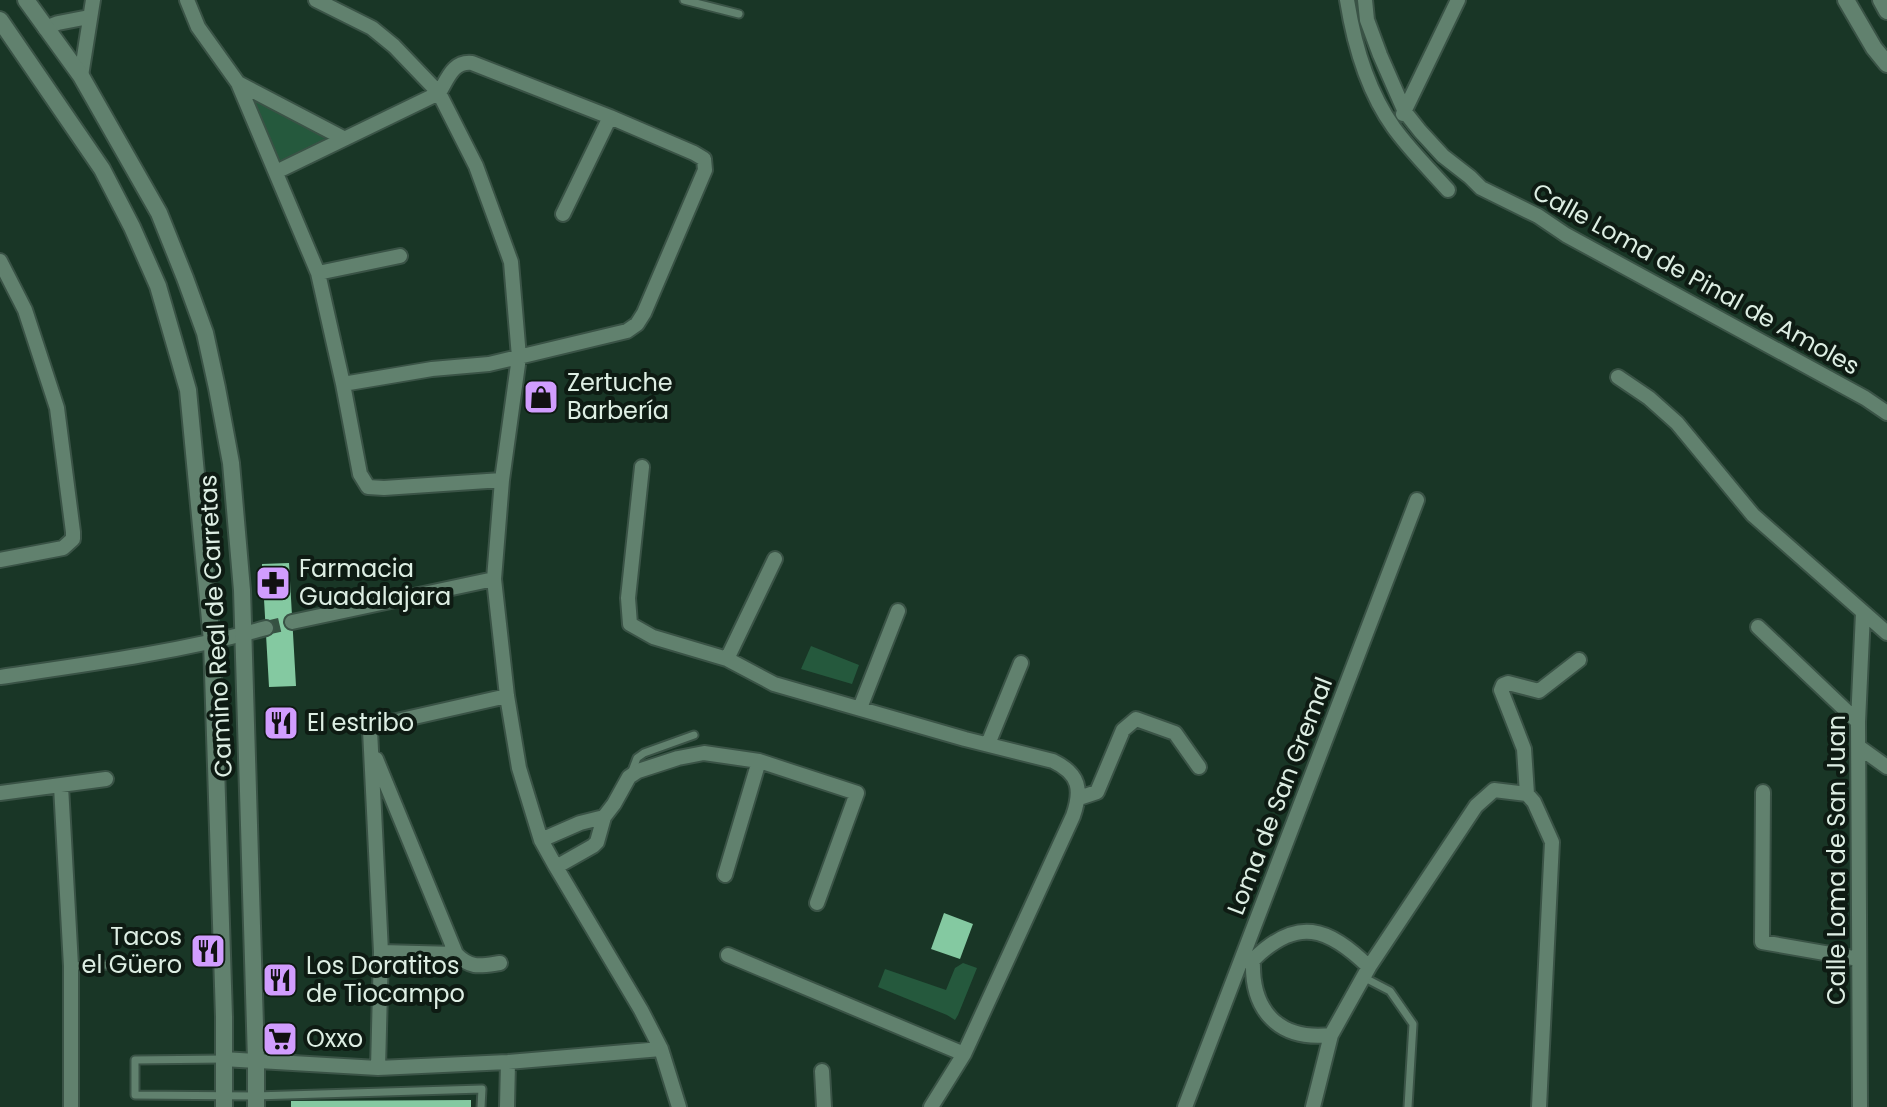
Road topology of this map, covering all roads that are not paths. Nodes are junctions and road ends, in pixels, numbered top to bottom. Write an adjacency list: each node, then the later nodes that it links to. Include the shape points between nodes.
1 (26, 0): 15 (street, Camino Real de Carretas)
2 (93, 0): 13 (street)
3 (187, 0): 18 (street, via 198,27)
4 (316, 0): 19 (street, via 372,28)
5 (684, 0): 12 (lane)
6 (1347, 0): 22 (street, via 1360,56)
7 (1365, 0): 20 (street, via 1367,20)
8 (1458, 0): 20 (street)
9 (1846, 0): 16 (street)
10 (1881, 0): 11 (street)
11 (1887, 11)
12 (739, 14)
13 (89, 17): 15 (street); 17 (street)
14 (0, 20): 49 (street, Camino Real de Carretas, via 102,169 158,286 188,390)
15 (45, 28): 17 (street, Camino Real de Carretas)
16 (1887, 64)
17 (81, 76): 48 (street, Camino Real de Carretas, via 159,213 205,333 231,463)
18 (238, 83): 23 (street); 25 (street)
19 (439, 93): 21 (street, via 455,67 472,63); 23 (street); 32 (street, via 476,166 511,262)
20 (1405, 112): 22 (street); 24 (street)
21 (610, 117): 28 (street); 32 (street, via 694,153 704,159 705,170 637,324 627,331)
22 (1393, 127): 27 (street)
23 (343, 138): 25 (street)
24 (1461, 171): 26 (street, Calle Loma de Pinal de Amoles); 27 (street)
25 (276, 172): 31 (street)
26 (1481, 188): 27 (street); 35 (street, Calle Loma de Pinal de Amoles)
27 (1448, 190)
28 (563, 214)
29 (400, 256): 31 (street)
30 (0, 261): 40 (street, via 25,310 57,408 73,539 63,548)
31 (318, 273): 34 (street)
32 (519, 357): 34 (street); 37 (street)
33 (1618, 377): 43 (street, via 1677,423 1753,515)
34 (343, 384): 37 (street, via 360,474 368,487)
35 (1887, 413)
36 (642, 467): 50 (street, via 630,624 653,637)
37 (502, 480): 41 (street)
38 (1417, 500): 79 (street, Loma de San Gremal)
39 (775, 559): 50 (street)
40 (0, 560)
41 (494, 579): 44 (street); 54 (street)
42 (898, 611): 55 (street)
43 (1863, 613): 47 (street); 56 (street, Calle Loma de San Juan)
44 (292, 622)
45 (1758, 627): 56 (street)
46 (266, 628): 48 (street)
47 (1887, 633)
48 (244, 634): 49 (street); 89 (street, Camino Real de Carretas)
49 (212, 641): 53 (street); 88 (street, Camino Real de Carretas)
50 (727, 659): 55 (street, via 774,684)
51 (1579, 660): 69 (street, via 1539,691 1508,683 1501,690 1524,749)
52 (1021, 663): 58 (street)
53 (0, 677)
54 (507, 696): 60 (street, via 379,725 370,730); 72 (street, via 519,768)
55 (860, 708): 58 (street)
56 (1858, 722): 59 (street, Calle Loma de San Juan)
57 (694, 735): 64 (lane, via 644,753)
58 (988, 744): 70 (street, via 1064,766 1076,780)
59 (1859, 747): 63 (street); 80 (street, Calle Loma de San Juan)
60 (371, 748): 76 (street); 77 (street)
61 (759, 761): 64 (street, via 704,753); 74 (street); 75 (street, via 857,793)
62 (1199, 767): 70 (street, via 1175,733 1136,719 1123,730 1097,792)
63 (1887, 767)
64 (629, 777): 71 (street)
65 (106, 779): 66 (street)
66 (61, 786): 68 (street); 83 (street)
67 (1763, 792): 80 (street, via 1762,942)
68 (0, 793)
69 (1527, 794): 84 (street, via 1494,790 1476,806); 104 (street, via 1552,842)
70 (1079, 798): 87 (street)
71 (604, 817): 72 (street); 73 (street, via 597,842)
72 (541, 840): 73 (street)
73 (556, 867): 86 (street)
74 (725, 875)
75 (817, 903)
76 (381, 952): 77 (street); 91 (street)
77 (456, 954): 81 (street, via 477,967)
78 (728, 955): 87 (street)
79 (1248, 957): 84 (street, via 1281,938 1315,931 1352,950); 85 (street, via 1259,1003 1271,1019 1313,1037); 101 (street, Loma de San Gremal)
80 (1859, 959): 105 (street, Calle Loma de San Juan)
81 (500, 963)
82 (110, 965): 83 (lane)
83 (71, 966): 95 (street)
84 (1366, 972): 85 (street); 103 (lane, via 1390,991 1413,1024)
85 (1331, 1035): 102 (street)
86 (661, 1049): 90 (street); 98 (street)
87 (964, 1054): 100 (street)
88 (223, 1059): 89 (street); 93 (street, Camino Real de Carretas); 93 (lane, via 135,1060 135,1095)
89 (256, 1060): 91 (street); 94 (street, Camino Real de Carretas)
90 (508, 1062): 91 (street); 97 (street)
91 (378, 1068)
92 (822, 1071): 99 (street)
93 (224, 1101): 94 (lane)
94 (255, 1102): 96 (lane, via 482,1089)
95 (71, 1107)
96 (481, 1107)
97 (507, 1107)
98 (679, 1107)
99 (824, 1107)
100 (931, 1107)
101 (1185, 1107)
102 (1313, 1107)
103 (1408, 1107)
104 (1539, 1107)
105 (1860, 1107)

